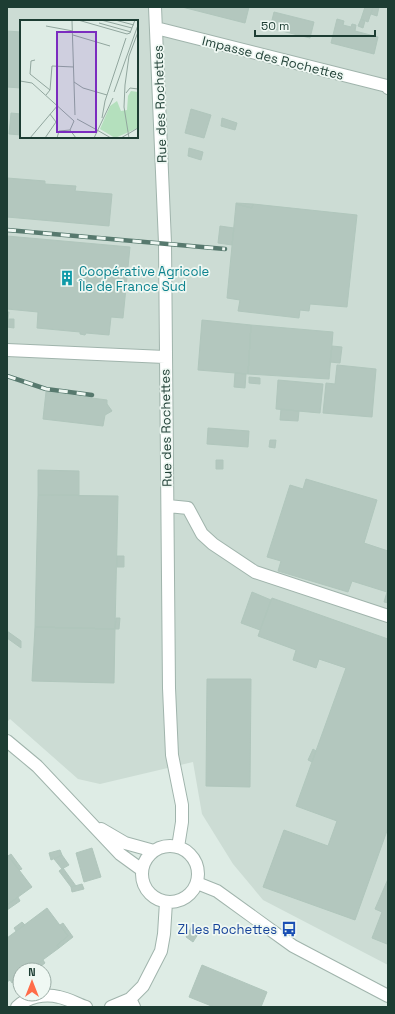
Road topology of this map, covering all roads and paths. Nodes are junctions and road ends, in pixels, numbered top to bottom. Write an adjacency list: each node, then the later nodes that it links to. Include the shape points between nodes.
1 (155, 7): 2 (street, Rue des Rochettes)
2 (156, 28): 3 (street, Impasse des Rochettes); 5 (street, Rue des Rochettes, via 165,243)
3 (388, 88)
4 (7, 350): 5 (street)
5 (165, 357): 6 (street, Rue des Rochettes)
6 (168, 506): 7 (street, via 188,508 202,534 255,572); 10 (street, Rue des Rochettes, via 172,755 182,806)
7 (388, 616)
8 (7, 742): 9 (street, via 37,766)
9 (89, 820): 11 (street, via 125,843); 12 (street, via 120,854)
10 (178, 847): 11 (street, via 162,847); 13 (street, via 196,863)
11 (154, 851): 12 (street, via 148,856)
12 (142, 870): 14 (street, via 143,882 148,893)
13 (197, 883): 14 (street, via 185,898); 15 (street, via 217,891 293,946)
14 (166, 902): 16 (street, via 161,951)
15 (388, 996)
16 (132, 1003): 19 (street)
17 (17, 1007): 18 (street, via 33,998 49,995)
18 (86, 1007)
19 (111, 1007)

